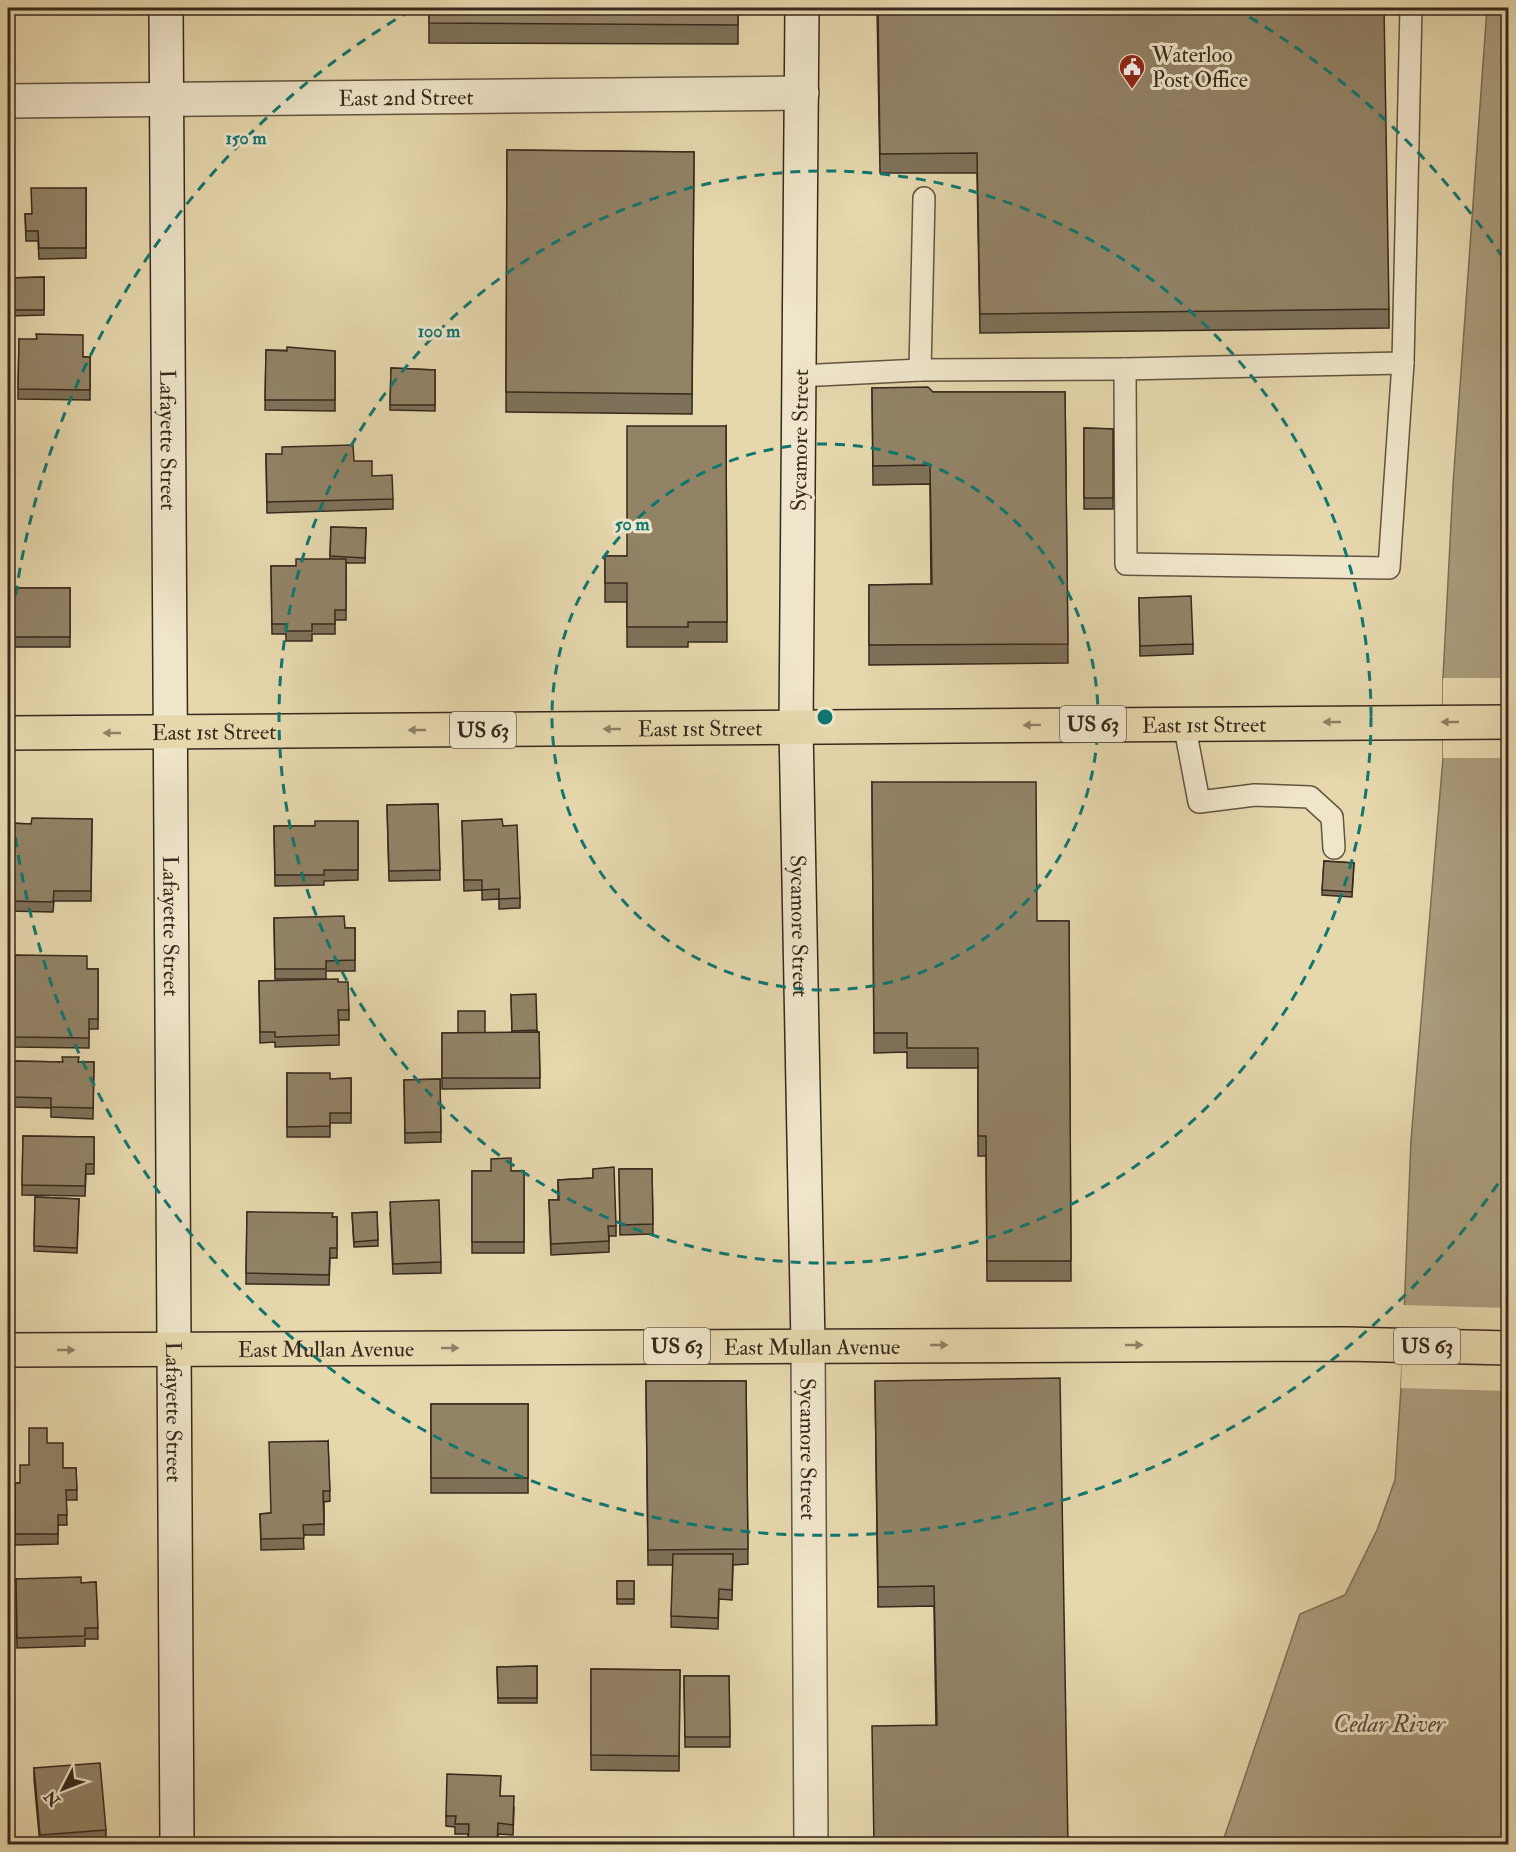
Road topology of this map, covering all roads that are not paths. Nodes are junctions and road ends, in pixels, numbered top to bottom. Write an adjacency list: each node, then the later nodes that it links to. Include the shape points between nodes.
1 (166, 8): 5 (street, Lafayette Street)
2 (802, 8): 4 (street, Sycamore Street)
3 (1411, 8): 8 (lane)
4 (802, 93): 5 (street, East 2nd Street); 11 (street, Sycamore Street)
5 (167, 99): 6 (street, East 2nd Street); 15 (street, Lafayette Street)
6 (8, 101)
7 (924, 198): 10 (lane)
8 (1403, 363): 9 (lane); 9 (lane, via 1389,568 1126,564)
9 (1125, 369): 10 (lane)
10 (920, 370): 11 (lane)
11 (799, 376): 14 (street, Sycamore Street)
12 (1509, 722): 13 (highway, East 1st Street / US 63, one-way to 13)
13 (1184, 723): 14 (highway, East 1st Street / US 63, one-way to 14); 17 (lane, via 1199,802 1255,795 1310,797 1332,817)
14 (796, 727): 15 (highway, East 1st Street / US 63, one-way to 15); 18 (street, Sycamore Street)
15 (171, 732): 16 (highway, East 1st Street / US 63, one-way to 16); 21 (street, Lafayette Street)
16 (8, 734)
17 (1334, 848)
18 (808, 1345): 19 (highway, East Mullan Avenue / US 63, one-way to 19, via 1346,1344); 21 (highway, East Mullan Avenue / US 63, one-way to 18); 23 (street, Sycamore Street)
19 (1509, 1348)
20 (8, 1350): 21 (highway, East Mullan Avenue / US 63, one-way to 21)
21 (174, 1350): 22 (street, Lafayette Street)
22 (177, 1845)
23 (811, 1845)

